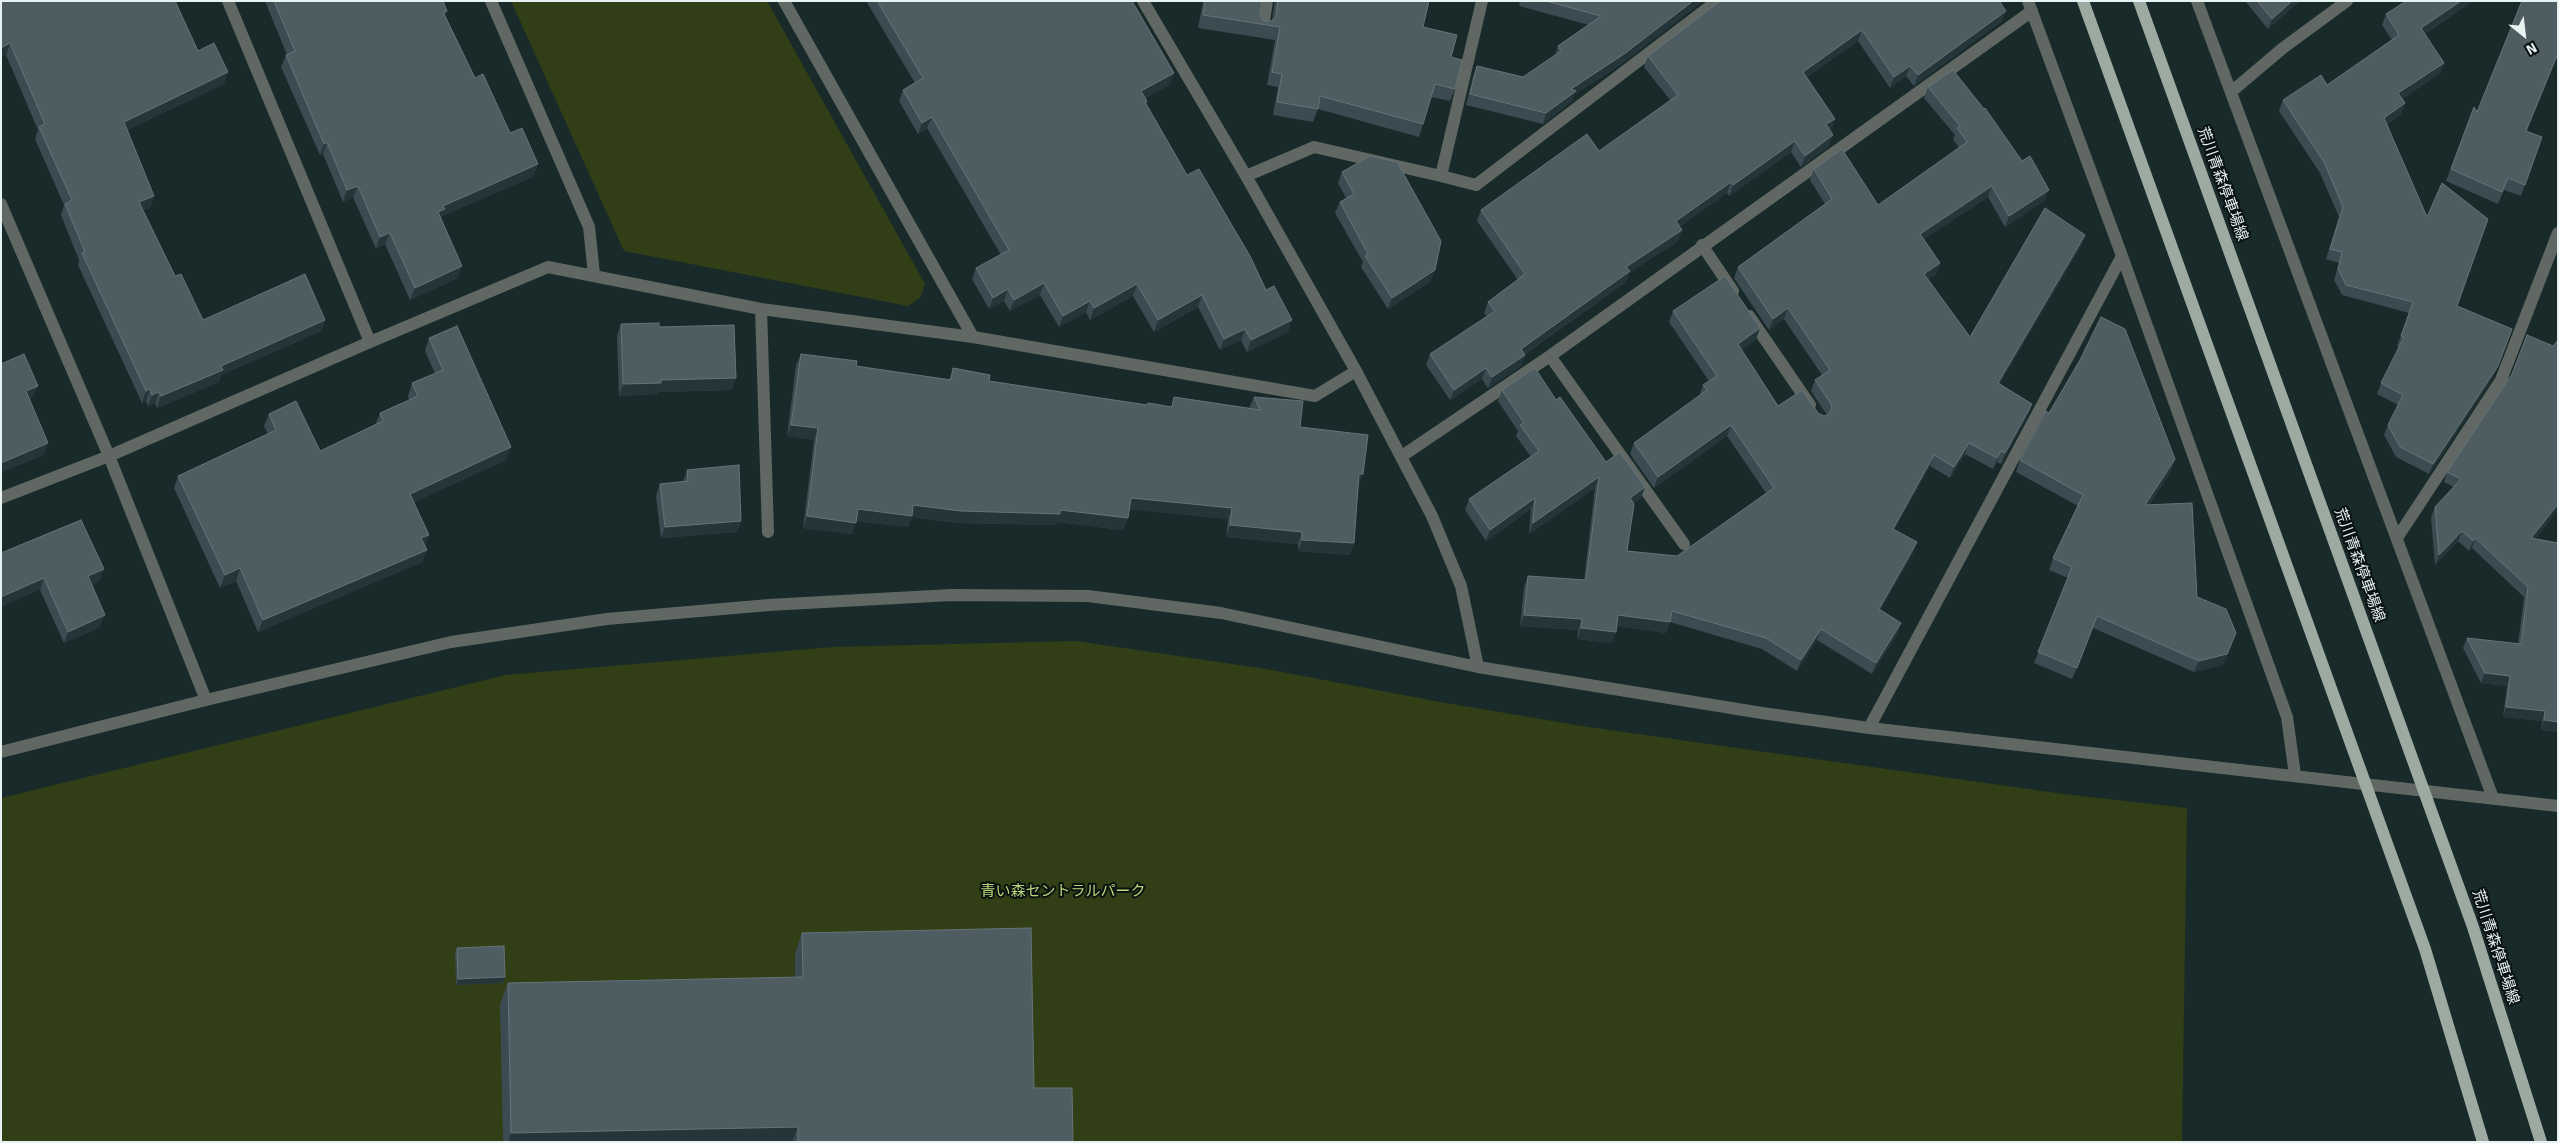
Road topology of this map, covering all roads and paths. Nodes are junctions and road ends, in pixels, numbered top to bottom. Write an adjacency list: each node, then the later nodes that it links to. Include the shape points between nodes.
1 (228, 1): 25 (street)
2 (491, 1): 22 (street, via 589,227)
3 (784, 1): 24 (street)
4 (1143, 1): 15 (street)
5 (1267, 1): 13 (street)
6 (1482, 1): 16 (street)
7 (1717, 1): 16 (street, via 1476,185)
8 (2083, 1): 42 (main road, bridge, via 2425,949)
9 (2139, 1): 43 (main road, 荒川青森停車場線, bridge, via 2473,928)
10 (2197, 1): 14 (street)
11 (2347, 1): 14 (street, via 2283,48)
12 (2030, 6): 19 (street); 21 (street)
13 (1264, 27)
14 (2231, 92): 33 (street)
15 (1246, 176): 16 (street, via 1314,147); 27 (street)
16 (1441, 176)
17 (1, 204): 29 (street)
18 (2558, 233): 20 (street)
19 (1702, 245): 26 (street); 28 (street)
20 (2555, 248): 33 (street, via 2501,380)
21 (2122, 256): 37 (street); 39 (street, via 2287,717)
22 (594, 274): 23 (street); 25 (street, via 548,267)
23 (761, 309): 24 (street); 32 (street)
24 (973, 337): 27 (street, via 1315,396)
25 (370, 342): 29 (street)
26 (1550, 356): 30 (street); 34 (street)
27 (1356, 372): 30 (street)
28 (1820, 419)
29 (109, 456): 31 (street); 36 (street)
30 (1402, 456): 35 (street, via 1432,516 1461,586)
31 (1, 498)
32 (768, 532)
33 (2396, 538): 40 (street)
34 (1684, 544)
35 (1478, 667): 36 (street, via 1221,613 1088,596 950,595 769,605 607,619 451,642); 37 (street)
36 (206, 700): 38 (street)
37 (1870, 728): 39 (street)
38 (1, 752)
39 (2295, 775): 40 (street)
40 (2493, 798): 41 (street)
41 (2558, 806)
42 (2483, 1142)
43 (2541, 1142)

